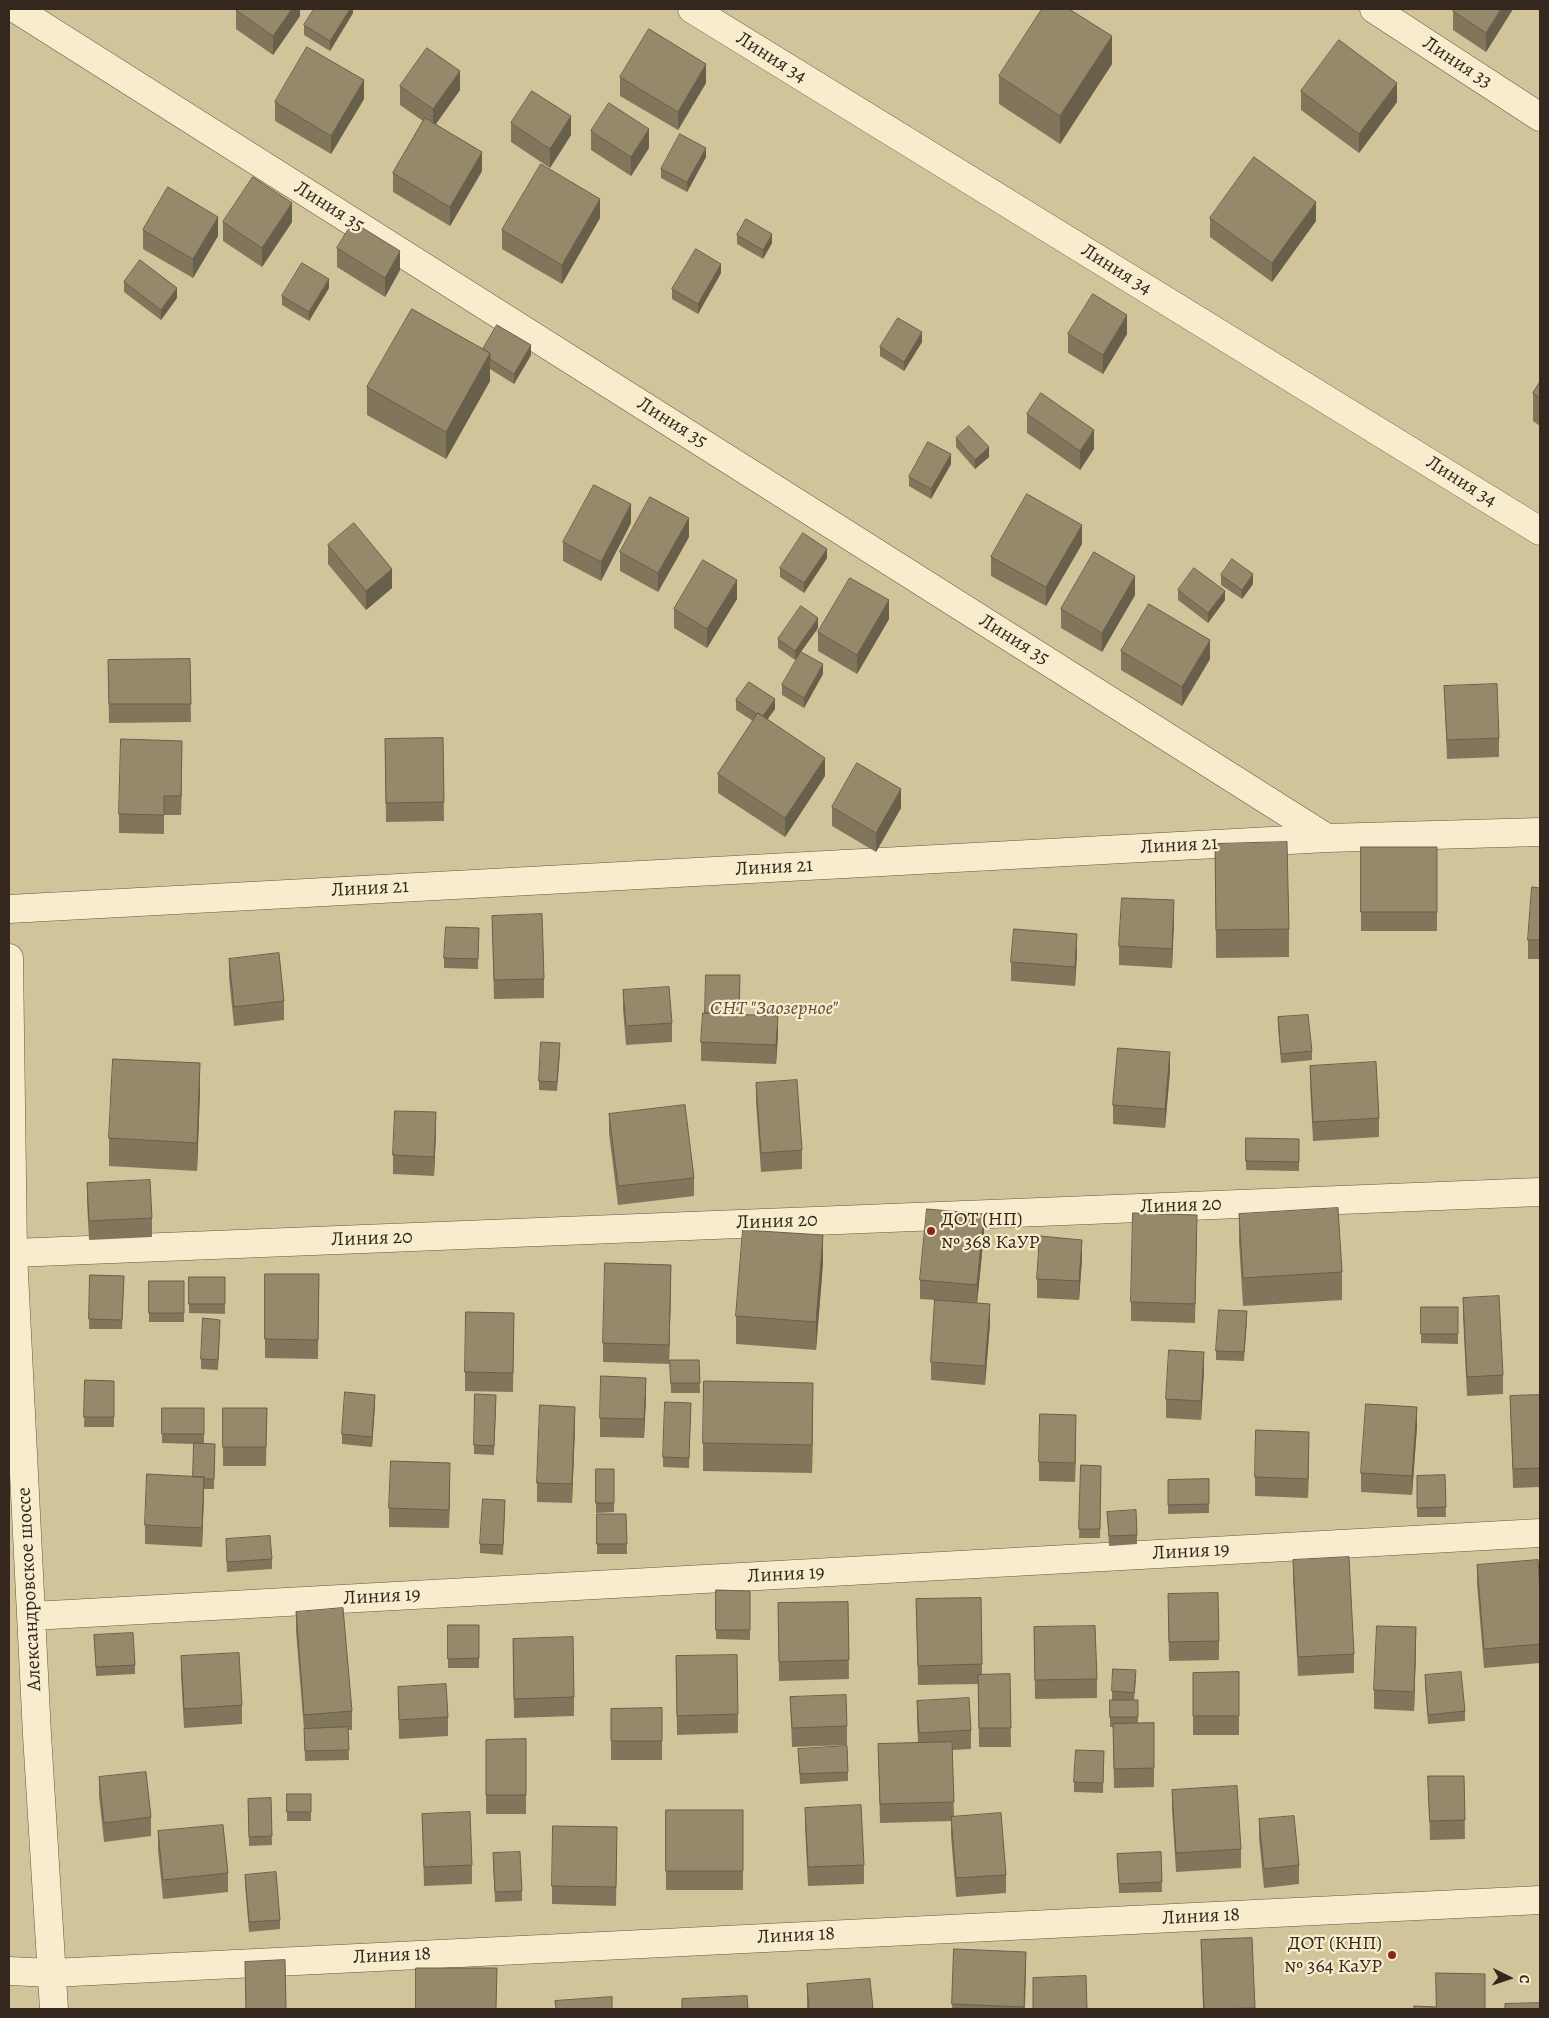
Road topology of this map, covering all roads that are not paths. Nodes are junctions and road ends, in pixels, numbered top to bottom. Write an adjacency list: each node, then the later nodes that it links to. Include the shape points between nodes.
1 (16, 9): 7 (street, Линия 35)
2 (692, 9): 5 (street, Линия 34)
3 (1374, 9): 4 (street, Линия 33)
4 (1540, 116)
5 (1540, 531)
6 (1540, 832): 7 (street, Линия 21)
7 (1327, 838): 8 (street, Линия 21)
8 (9, 909)
9 (9, 958): 11 (street, Александровское шоссе)
10 (1540, 1192): 11 (street, Линия 20)
11 (13, 1253): 13 (street, Александровское шоссе)
12 (1540, 1533): 13 (street, Линия 19)
13 (32, 1616): 16 (street, Александровское шоссе)
14 (1540, 1900): 16 (street, Линия 18)
15 (9, 1971): 16 (street, Линия 18)
16 (52, 1973): 17 (street, Александровское шоссе)
17 (54, 2009)

